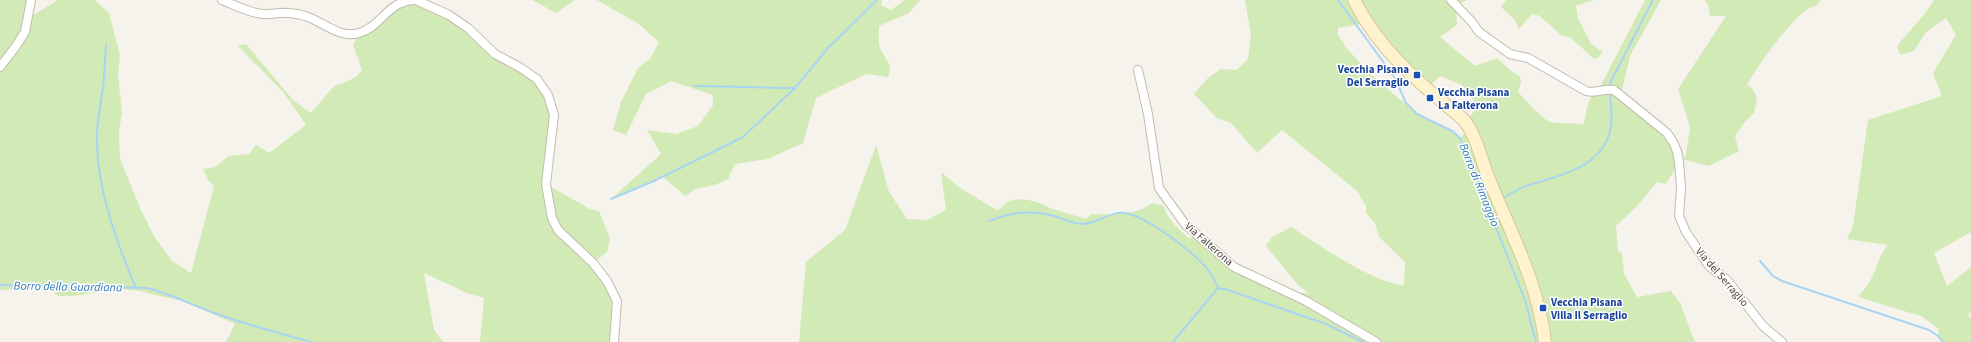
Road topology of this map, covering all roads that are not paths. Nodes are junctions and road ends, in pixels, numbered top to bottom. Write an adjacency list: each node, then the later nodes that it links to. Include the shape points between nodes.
1 (31, 0): 7 (street, via 25,32)
2 (222, 0): 3 (street, via 263,14 288,12 308,17 336,31 359,34 393,6)
3 (413, 0)
4 (416, 0): 9 (street, via 449,15 468,28 495,54 537,79 548,95 554,115 546,184 552,218 558,230 593,263 607,281 617,301)
5 (1354, 0): 11 (main road, via 1394,59 1463,118 1470,128 1533,284)
6 (1451, 0): 12 (street, Via del Serraglio, via 1479,32 1510,54 1528,58 1586,91 1594,93 1610,89 1667,133 1677,151 1679,216 1686,232 1709,266 1727,280 1763,326)
7 (0, 67)
8 (1138, 70): 10 (street, Via Falterona, via 1148,114 1159,188 1185,224 1234,267 1306,301)
9 (614, 342)
10 (1376, 342)
11 (1545, 342)
12 (1782, 342)

